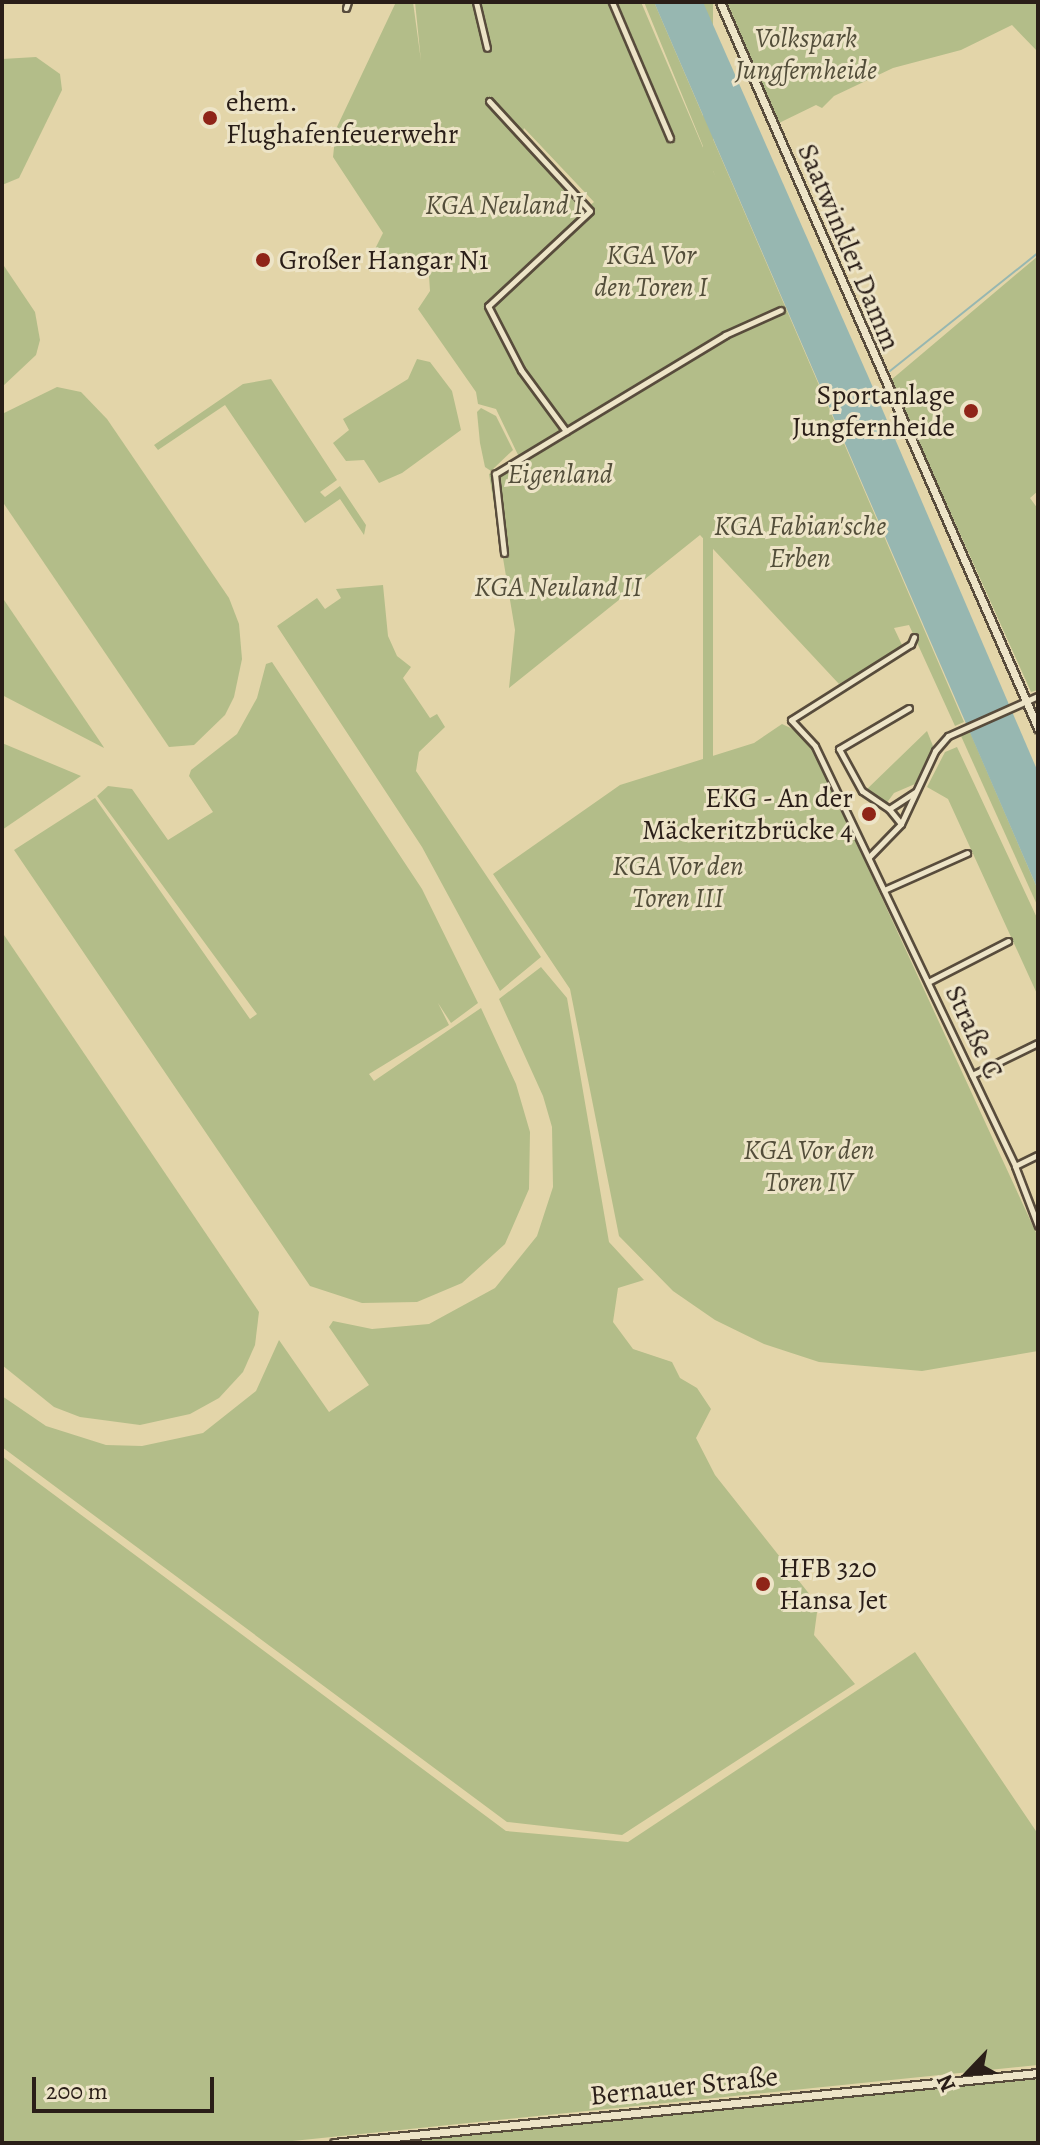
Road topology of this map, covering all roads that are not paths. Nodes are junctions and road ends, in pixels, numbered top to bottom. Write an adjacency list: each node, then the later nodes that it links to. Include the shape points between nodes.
1 (476, 2): 4 (street)
2 (720, 2): 12 (main road, Saatwinkler Damm)
3 (613, 4): 6 (street)
4 (487, 48)
5 (489, 101): 8 (street, via 590,211 488,306 521,370)
6 (670, 138)
7 (781, 310): 8 (street, via 725,335)
8 (566, 431): 9 (street, via 495,474)
9 (504, 553)
10 (914, 637): 19 (street, Straße C, via 911,644 791,720 815,746)
11 (1038, 696): 12 (street)
12 (1023, 703): 14 (main road, Saatwinkler Damm); 15 (street, via 958,731 935,751)
13 (909, 708): 16 (street, via 839,749 862,791)
14 (1038, 728)
15 (916, 791): 16 (street); 17 (street)
16 (889, 809): 17 (street)
17 (901, 824): 19 (street)
18 (967, 853): 20 (street)
19 (869, 857): 20 (street, Straße C)
20 (884, 890): 22 (street, Straße C)
21 (1008, 941): 22 (street)
22 (928, 982): 24 (street, Straße C)
23 (1038, 1043): 24 (street)
24 (972, 1075): 26 (street, Straße C)
25 (1038, 1155): 26 (street)
26 (1015, 1166): 27 (street, Straße C)
27 (1038, 1226)
28 (1038, 2073): 29 (main road, Bernauer Straße)
29 (334, 2143)

